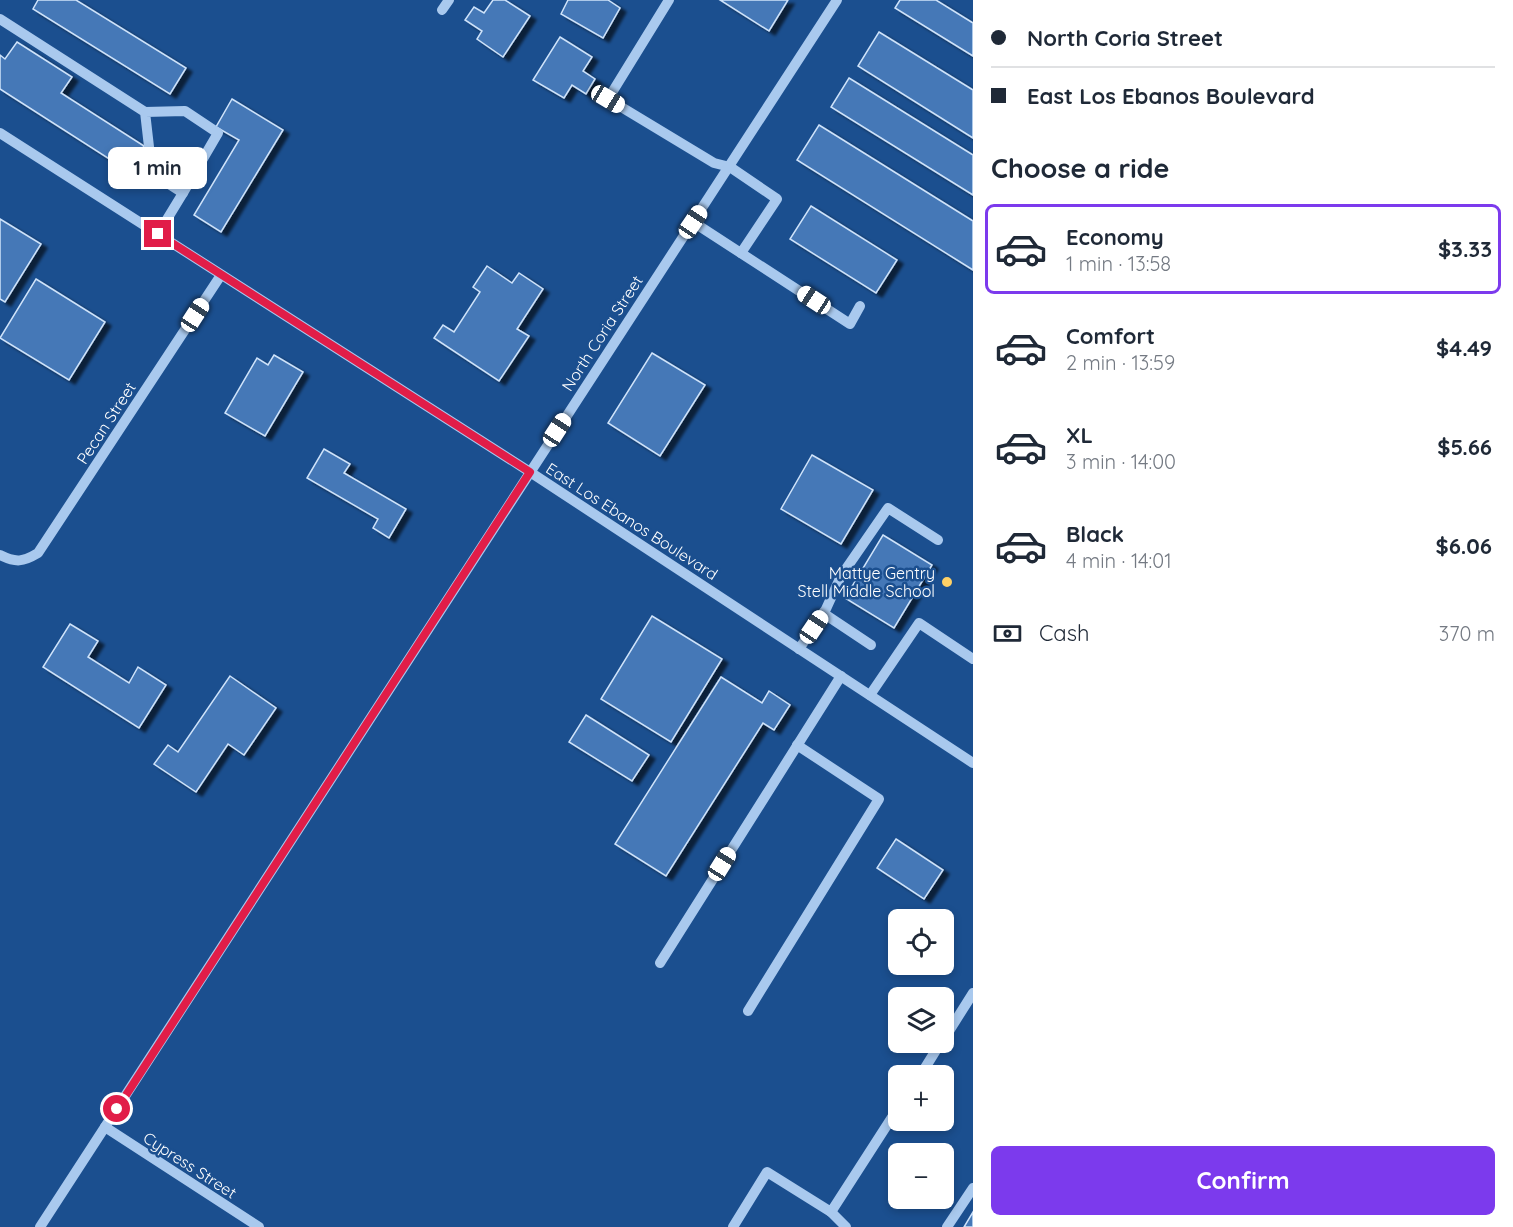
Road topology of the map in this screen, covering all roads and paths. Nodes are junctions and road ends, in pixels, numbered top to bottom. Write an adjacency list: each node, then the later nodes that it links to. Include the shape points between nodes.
1 (449, 0): 4 (street)
2 (669, 0): 8 (street, via 608,99 714,163)
3 (837, 0): 8 (street, North Coria Street)
4 (442, 10)
5 (0, 19): 6 (street)
6 (145, 112): 9 (street, via 152,173); 9 (street, via 185,111 218,133)
7 (0, 133): 11 (street, East Los Ebanos Boulevard)
8 (730, 167): 10 (street, North Coria Street); 12 (street, via 777,199)
9 (183, 193): 11 (street)
10 (693, 222): 12 (street); 15 (street, North Coria Street)
11 (158, 234): 13 (street, East Los Ebanos Boulevard)
12 (741, 253): 14 (street, via 850,324)
13 (221, 275): 15 (street, East Los Ebanos Boulevard); 17 (street, Pecan Street, via 38,553 25,561)
14 (860, 306)
15 (530, 472): 20 (street, East Los Ebanos Boulevard); 31 (street, North Coria Street)
16 (938, 540): 18 (street, via 888,508 841,576)
17 (0, 555)
18 (823, 613): 19 (street); 20 (street)
19 (871, 645)
20 (799, 649): 22 (street, East Los Ebanos Boulevard)
21 (973, 659): 23 (street, via 919,623)
22 (841, 676): 23 (street, East Los Ebanos Boulevard); 24 (street)
23 (870, 695): 25 (street, East Los Ebanos Boulevard)
24 (797, 745): 26 (street); 28 (street, via 879,799)
25 (973, 763)
26 (660, 963)
27 (973, 993): 29 (street)
28 (747, 1011)
29 (954, 1022)
30 (888, 1124): 33 (street)
31 (105, 1127): 34 (street, North Coria Street); 35 (street, Cypress Street)
32 (973, 1188): 38 (street)
33 (831, 1212): 36 (street, via 767,1172); 37 (street)
34 (40, 1227)
35 (259, 1227)
36 (733, 1227)
37 (846, 1227)
38 (947, 1227)

